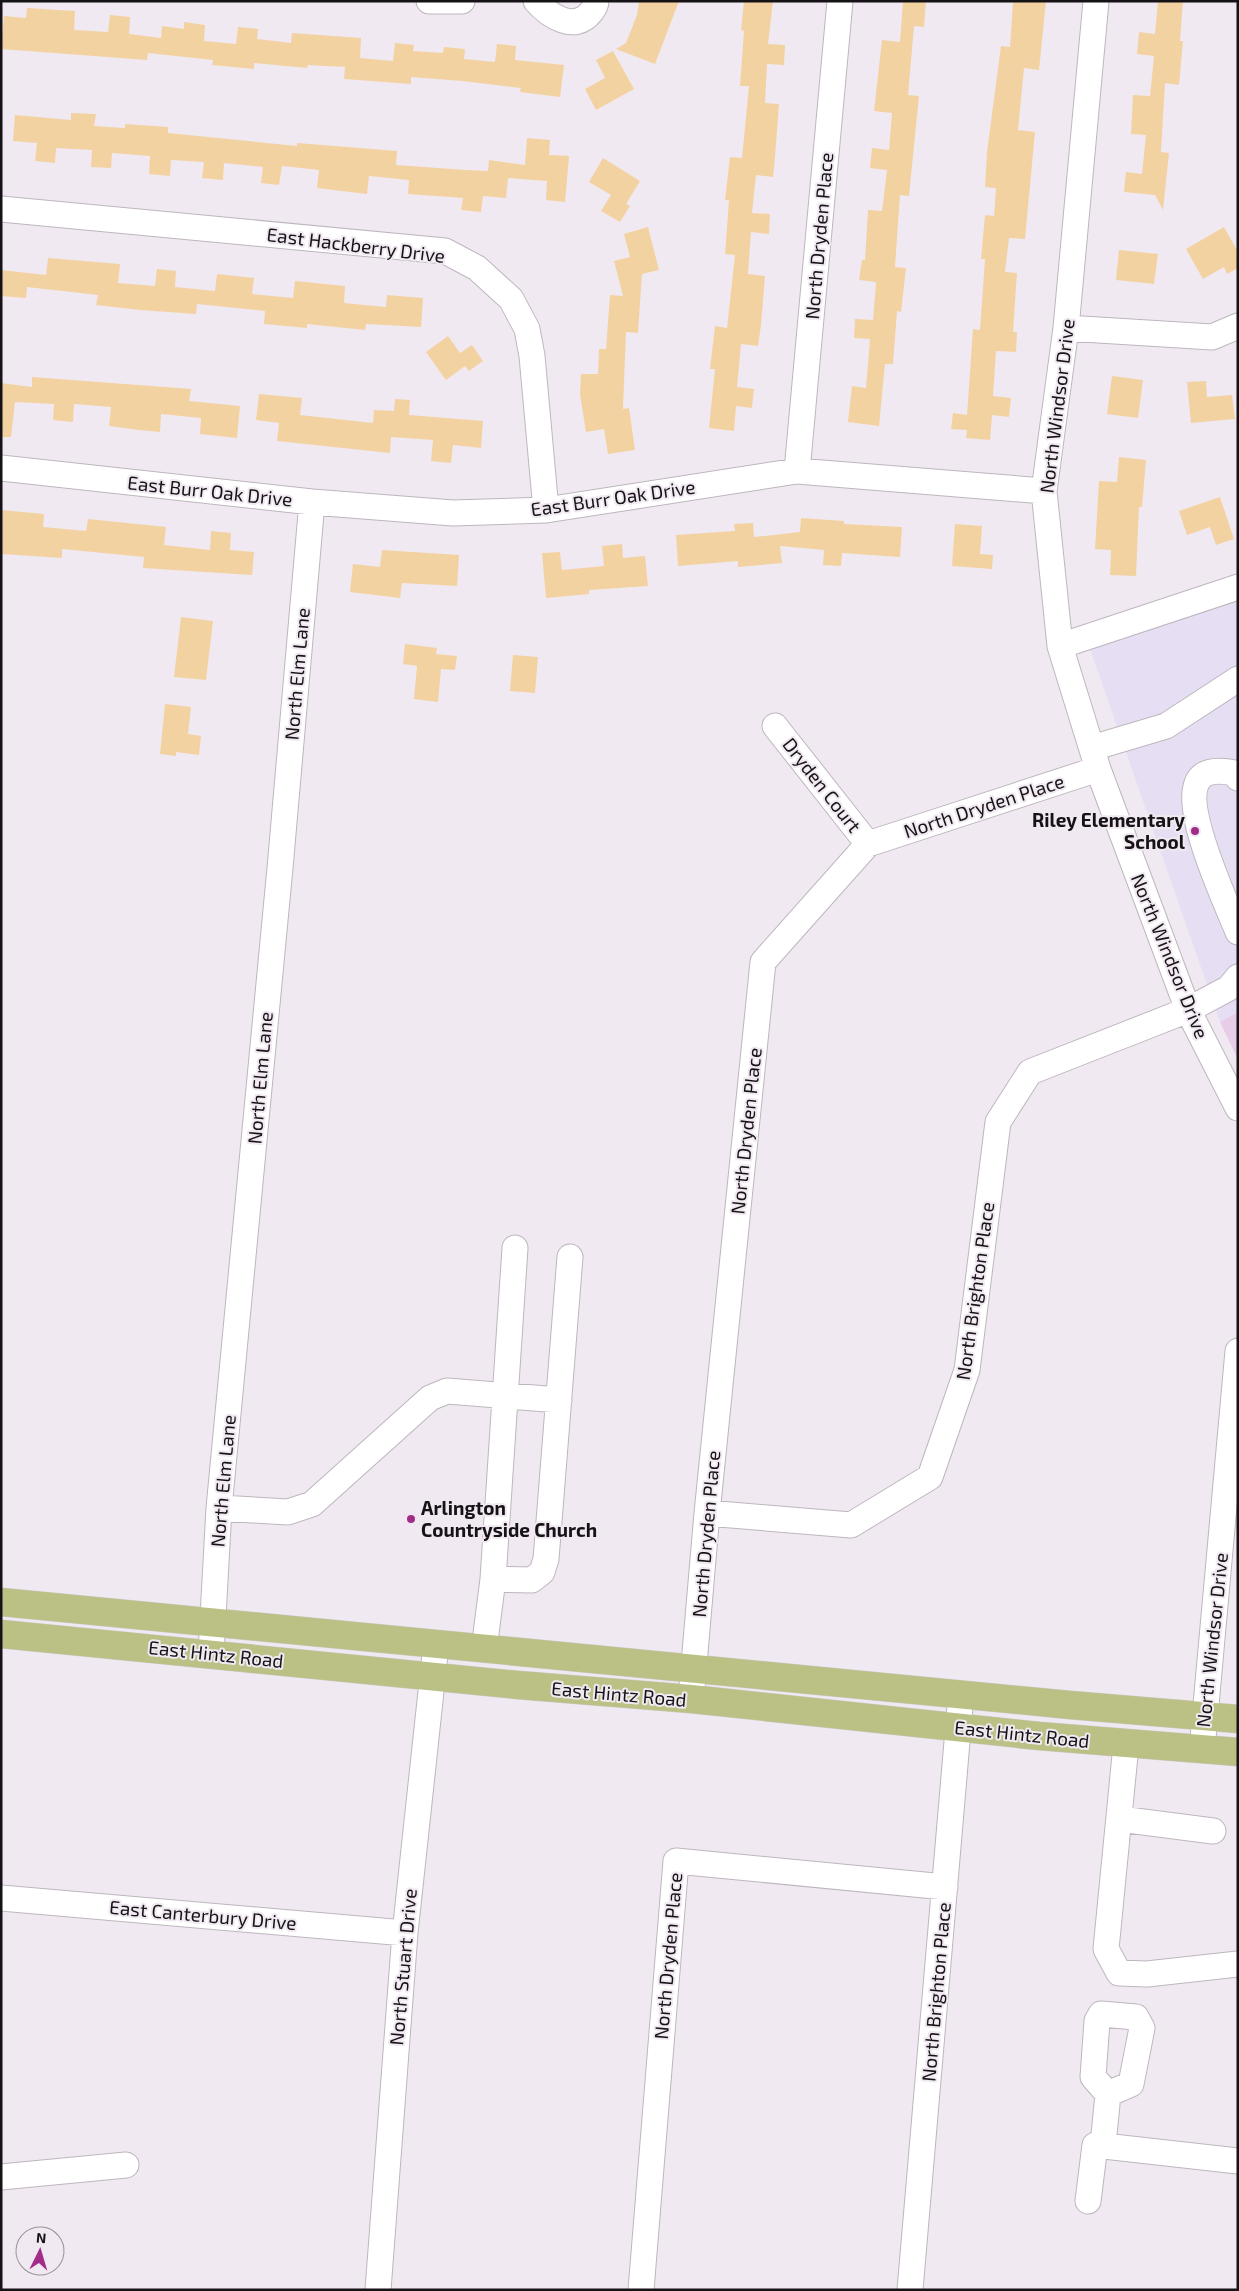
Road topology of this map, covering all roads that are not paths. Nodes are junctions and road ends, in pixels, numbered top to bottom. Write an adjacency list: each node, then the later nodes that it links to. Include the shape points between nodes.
1 (429, 1): 2 (street)
2 (462, 1)
3 (536, 1): 4 (street, via 552,16 571,23 587,17)
4 (596, 1)
5 (840, 1): 11 (street, North Dryden Place)
6 (1096, 1): 9 (street, North Windsor Drive)
7 (1, 209): 14 (street, East Hackberry Drive, via 445,251 469,264 511,299 527,329)
8 (1238, 326): 9 (street, via 1212,337)
9 (1066, 328): 12 (street, North Windsor Drive)
10 (1, 468): 13 (street, East Burr Oak Drive)
11 (797, 471): 12 (street, East Burr Oak Drive); 14 (street, East Burr Oak Drive)
12 (1044, 491): 16 (street, North Windsor Drive)
13 (312, 502): 14 (street, East Burr Oak Drive, via 453,513); 31 (street, North Elm Lane)
14 (546, 510)
15 (1238, 587): 16 (street)
16 (1060, 646): 19 (street, North Windsor Drive)
17 (1238, 679): 19 (street, North Dryden Place, via 1166,726)
18 (776, 726): 21 (street, Dryden Court)
19 (1095, 759): 21 (street, North Dryden Place); 24 (street, North Windsor Drive)
20 (1238, 778): 22 (street, via 1235,773 1221,770 1202,776 1194,795 1196,823)
21 (868, 844): 32 (street, North Dryden Place, via 763,962)
22 (1238, 932)
23 (1238, 977): 24 (street, North Brighton Place, via 1229,988)
24 (1188, 1010): 25 (street, North Windsor Drive); 32 (street, North Brighton Place, via 1030,1072 998,1122 967,1370 930,1478 851,1524)
25 (1238, 1108)
26 (515, 1248): 29 (street)
27 (570, 1257): 30 (street)
28 (1238, 1351): 33 (street, North Windsor Drive)
29 (505, 1395): 30 (street); 31 (street, via 447,1391 430,1398 312,1504 288,1512); 34 (street)
30 (559, 1400): 34 (street, via 546,1560 542,1572 532,1580)
31 (219, 1508): 36 (street, North Elm Lane)
32 (707, 1513): 41 (street, North Dryden Place)
33 (1230, 1533): 45 (street, North Windsor Drive)
34 (493, 1579): 39 (street)
35 (1, 1602): 36 (main road, East Hintz Road)
36 (213, 1622): 38 (main road, East Hintz Road); 40 (street, North Elm Lane)
37 (1, 1634): 40 (main road, East Hintz Road)
38 (436, 1645): 39 (main road, East Hintz Road); 42 (street, North Stuart Drive)
39 (484, 1649): 41 (main road, East Hintz Road)
40 (212, 1654): 42 (main road, East Hintz Road)
41 (693, 1668): 43 (main road, East Hintz Road); 44 (street, North Dryden Place)
42 (433, 1676): 44 (main road, East Hintz Road); 55 (street, North Stuart Drive)
43 (961, 1695): 45 (main road, East Hintz Road); 47 (street, North Brighton Place)
44 (691, 1699): 47 (main road, East Hintz Road)
45 (1204, 1716): 46 (main road, East Hintz Road); 49 (street, North Windsor Drive)
46 (1238, 1719)
47 (958, 1727): 48 (main road, East Hintz Road); 53 (street, North Brighton Place)
48 (1126, 1745): 49 (main road, East Hintz Road); 51 (street)
49 (1202, 1749): 50 (main road, East Hintz Road)
50 (1238, 1752)
51 (1120, 1819): 52 (street); 56 (street, via 1106,1949 1119,1973 1146,1974)
52 (1213, 1831)
53 (945, 1887): 64 (street, North Dryden Place, via 676,1861); 65 (street, North Brighton Place)
54 (1, 1898): 55 (street, East Canterbury Drive)
55 (405, 1933): 63 (street, North Stuart Drive)
56 (1238, 1964)
57 (1108, 2094): 58 (street)
58 (1103, 2145): 59 (street); 62 (street, via 1095,2145)
59 (1238, 2161)
60 (126, 2165): 61 (street)
61 (1, 2177)
62 (1088, 2201)
63 (378, 2290)
64 (640, 2290)
65 (910, 2290)

